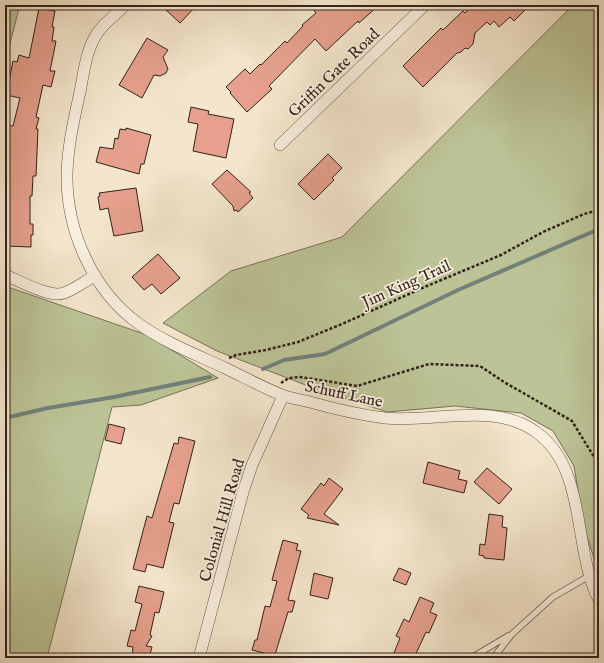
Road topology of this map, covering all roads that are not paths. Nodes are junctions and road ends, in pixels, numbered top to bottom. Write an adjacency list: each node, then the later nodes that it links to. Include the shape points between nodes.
1 (125, 5): 5 (street, Schuff Lane, via 98,32 90,50 68,159 67,180 73,224)
2 (425, 5): 3 (street, Griffin Gate Road)
3 (280, 145)
4 (5, 275): 5 (street, via 50,294 65,293)
5 (95, 276): 6 (street, Schuff Lane, via 109,295 139,324)
6 (280, 394): 7 (street, Schuff Lane, via 337,410 387,418 481,416 514,421 526,426 553,448 565,469); 10 (street, Colonial Hill Road, via 243,492)
7 (589, 576): 8 (street, Schuff Lane); 9 (lane, via 553,597)
8 (599, 600)
9 (512, 634): 11 (lane); 12 (lane)
10 (199, 658)
11 (471, 658)
12 (493, 658)

